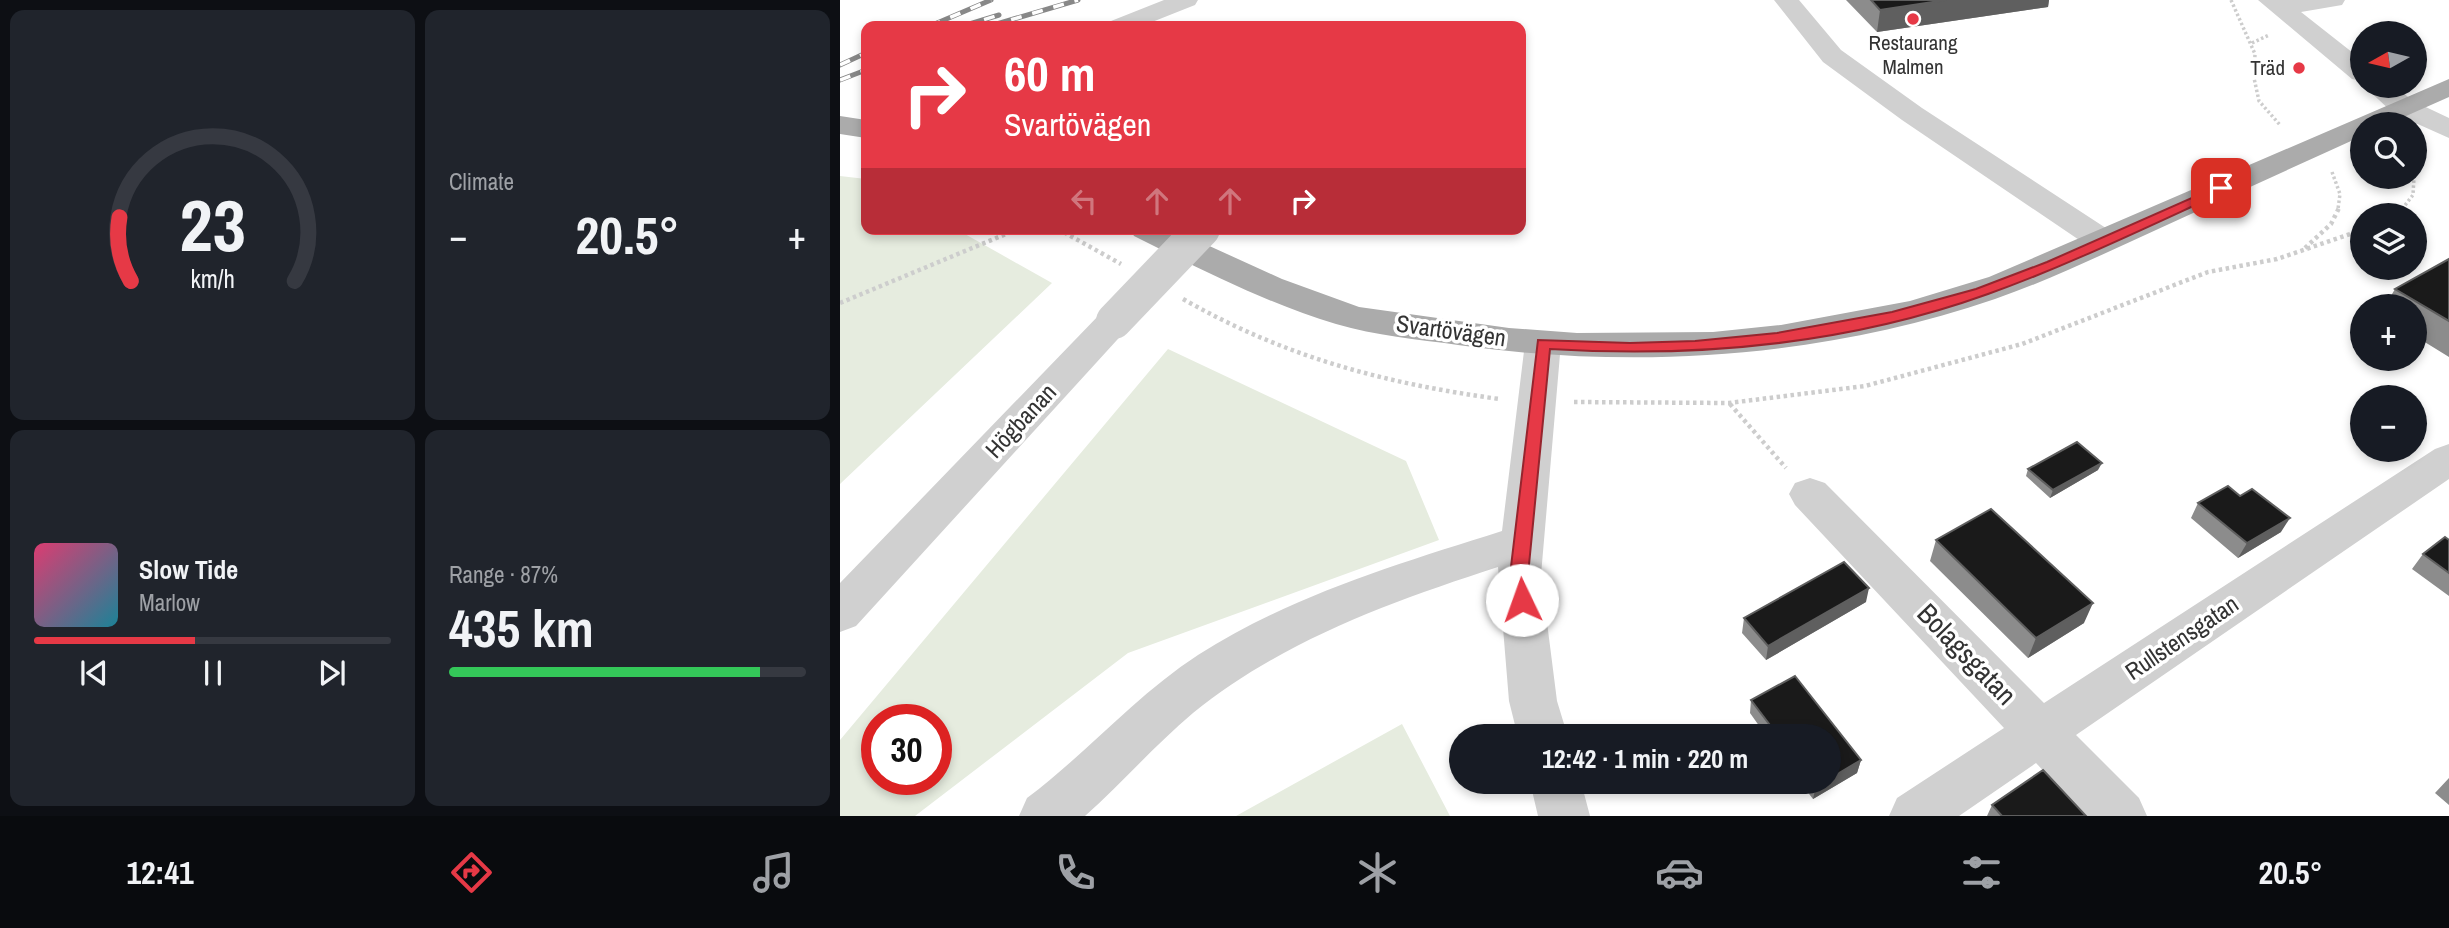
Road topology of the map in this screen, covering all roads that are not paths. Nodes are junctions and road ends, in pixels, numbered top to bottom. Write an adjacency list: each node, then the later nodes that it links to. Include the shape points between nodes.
1 (1786, 0): 17 (street, via 1832,56)
2 (2333, 0): 4 (street)
3 (1181, 1): 5 (street)
4 (2274, 4): 6 (street)
5 (1132, 21)
6 (2350, 64)
7 (2449, 87): 9 (main road, Svartövägen)
8 (2392, 98): 9 (street)
9 (2403, 107): 10 (main road, Svartövägen); 13 (street)
10 (2392, 112)
11 (840, 125): 12 (main road)
12 (861, 128)
13 (2449, 129)
14 (2350, 131): 17 (main road, Svartövägen)
15 (1158, 235): 18 (main road, Svartövägen, via 1226,268 1349,316)
16 (1196, 235): 22 (street, Högbanan, bridge)
17 (2104, 242): 18 (main road, Svartövägen, via 1981,292 1834,329 1695,346)
18 (1543, 343): 21 (street)
19 (2449, 459): 24 (street, Rullstensgatan)
20 (1811, 494): 24 (street, Bolagsgatan)
21 (1522, 542): 23 (street, via 1519,575); 26 (street, via 1377,589 1263,639 1176,699 1081,789)
22 (840, 613)
23 (1539, 724)
24 (2042, 732): 28 (street, Rullstensgatan); 29 (street, Bolagsgatan)
25 (1558, 794): 27 (street)
26 (1045, 816)
27 (1564, 816)
28 (1915, 816)
29 (2121, 816)

